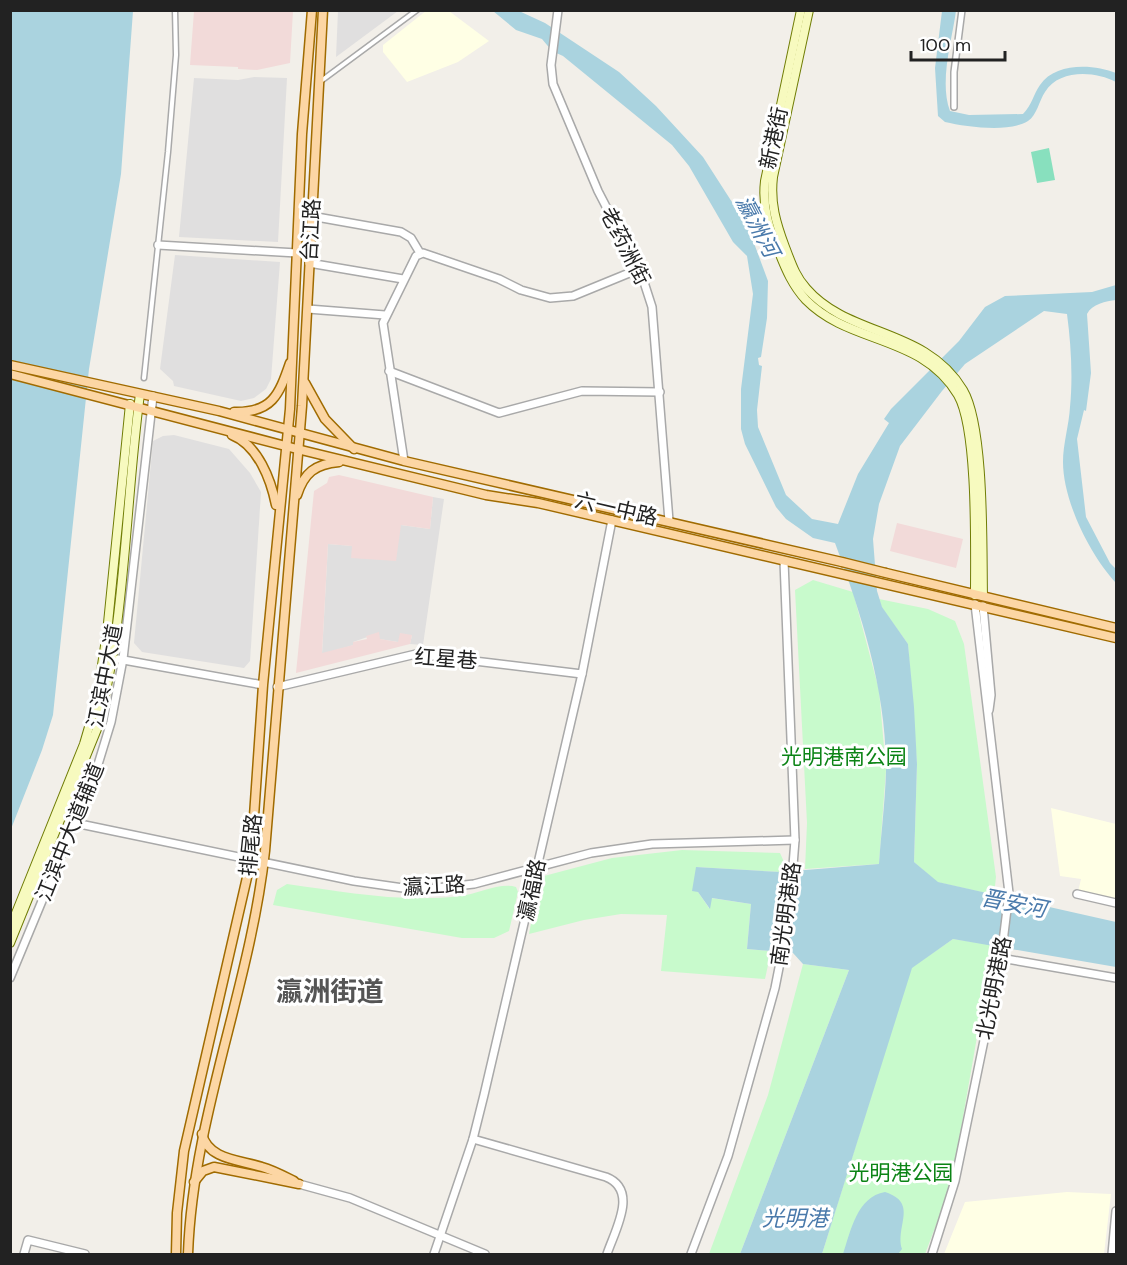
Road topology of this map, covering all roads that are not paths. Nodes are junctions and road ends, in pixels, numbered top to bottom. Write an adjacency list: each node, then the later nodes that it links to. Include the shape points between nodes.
1 (175, 10): 12 (street, via 175,73)
2 (312, 10): 13 (main road, 台江路)
3 (323, 10): 9 (main road, 台江路)
4 (417, 10): 9 (street)
5 (558, 10): 16 (street, 老药洲街, via 551,74 556,91 598,191)
6 (801, 10): 21 (main road, 新港街, via 765,181 765,209 773,239 791,281 815,308)
7 (809, 10): 21 (main road, 新港街, via 773,177 772,202 778,228 795,272 819,301 837,313 905,340)
8 (962, 10): 10 (street)
9 (319, 82): 11 (main road, 台江路)
10 (954, 107)
11 (311, 216): 14 (street, via 401,232 411,238); 15 (main road, 台江路)
12 (158, 245): 13 (street); 26 (street)
13 (297, 253): 20 (main road, 台江路)
14 (420, 253): 16 (street, via 550,298 573,296); 17 (street)
15 (309, 263): 17 (street); 18 (main road, 台江路)
16 (639, 269): 27 (street, 老药洲街, via 653,315)
17 (403, 279): 19 (street)
18 (308, 309): 19 (street); 24 (main road, 台江路)
19 (385, 315): 23 (street)
20 (294, 355): 32 (main road, via 272,402 253,411); 34 (main road, 台江路)
21 (932, 360): 46 (main road, via 970,407 976,434)
22 (10, 365): 28 (main road, 六一中路)
23 (389, 371): 27 (street, via 499,413 582,392); 39 (street)
24 (304, 373): 35 (main road, 台江路); 38 (main road, via 308,392 317,407)
25 (10, 374): 30 (main road, 六一中路)
26 (144, 378)
27 (660, 392): 44 (street, 老药洲街)
28 (140, 394): 29 (main road, 六一中路); 30 (main road, 江滨中大道)
29 (153, 396): 31 (street, 江滨中大道辅道); 32 (main road, 六一中路)
30 (134, 405): 31 (main road, 六一中路); 49 (main road, 江滨中大道)
31 (156, 411): 33 (main road, 六一中路); 50 (street, 江滨中大道辅道)
32 (219, 411): 34 (main road, 六一中路)
33 (214, 428): 36 (main road, 六一中路); 41 (main road, via 236,437 259,462 269,479)
34 (288, 430): 35 (main road, 六一中路); 36 (main road, 排尾路)
35 (299, 433): 37 (main road, 台江路); 38 (main road, 六一中路)
36 (287, 446): 37 (main road, 六一中路); 41 (main road, 排尾路)
37 (297, 449): 40 (main road, 六一中路); 42 (main road, 排尾路)
38 (355, 449): 39 (main road, 六一中路)
39 (404, 461): 44 (main road, 六一中路)
40 (350, 462): 42 (main road, via 323,464 306,474); 43 (main road, 六一中路)
41 (278, 514): 52 (main road, 排尾路)
42 (291, 516): 53 (main road, 排尾路)
43 (612, 520): 45 (main road, 六一中路); 51 (street, 瀛福路)
44 (669, 521): 46 (main road, 六一中路, bridge, via 886,573)
45 (784, 561): 46 (main road, 六一中路); 55 (street, 南光明港路)
46 (979, 600): 47 (main road, 六一中路); 48 (main road, 六一中路); 63 (street, 北光明港路, via 1009,893)
47 (1116, 628)
48 (1116, 638)
49 (108, 657): 50 (street); 61 (main road, 江滨中大道, via 84,744); 62 (main road, 江滨中大道, via 98,729)
50 (123, 659): 52 (street); 54 (street, 江滨中大道辅道, via 108,737)
51 (582, 674): 53 (street, 红星巷, via 419,654); 58 (street, 瀛福路)
52 (263, 685): 56 (main road, 排尾路)
53 (277, 687): 57 (main road, 排尾路)
54 (75, 823): 56 (street, 瀛江路); 64 (street, 江滨中大道辅道)
55 (795, 840): 58 (street, 瀛江路, via 651,844 591,853); 81 (street, 南光明港路, via 788,925 775,988 724,1168)
56 (251, 860): 57 (street, 瀛江路); 76 (main road, 排尾路, via 184,1151)
57 (264, 862): 58 (street, 瀛江路, via 388,888 417,890 464,886); 66 (main road, 排尾路)
58 (536, 868): 67 (street, 瀛福路)
59 (1077, 894): 60 (street)
60 (1116, 903)
61 (10, 928)
62 (10, 943)
63 (1000, 958): 65 (street); 82 (street, 北光明港路, via 956,1181)
64 (10, 978)
65 (1116, 978)
66 (202, 1132): 68 (main road, via 211,1150); 71 (main road, 排尾路)
67 (473, 1139): 73 (street, 瀛福路); 80 (street, via 617,1183 624,1192 624,1203)
68 (239, 1161): 69 (main road, via 231,1163); 70 (main road, via 266,1168)
69 (235, 1171): 70 (main road); 71 (main road, via 209,1167)
70 (299, 1184): 73 (street, via 350,1198)
71 (193, 1185): 77 (main road, 排尾路)
72 (1116, 1211): 83 (street)
73 (441, 1236): 78 (street, 瀛福路); 79 (street)
74 (24, 1254): 75 (street, via 28,1240)
75 (85, 1254)
76 (176, 1254)
77 (188, 1254)
78 (434, 1254)
79 (485, 1254)
80 (607, 1254)
81 (691, 1254)
82 (932, 1254)
83 (1112, 1254)

